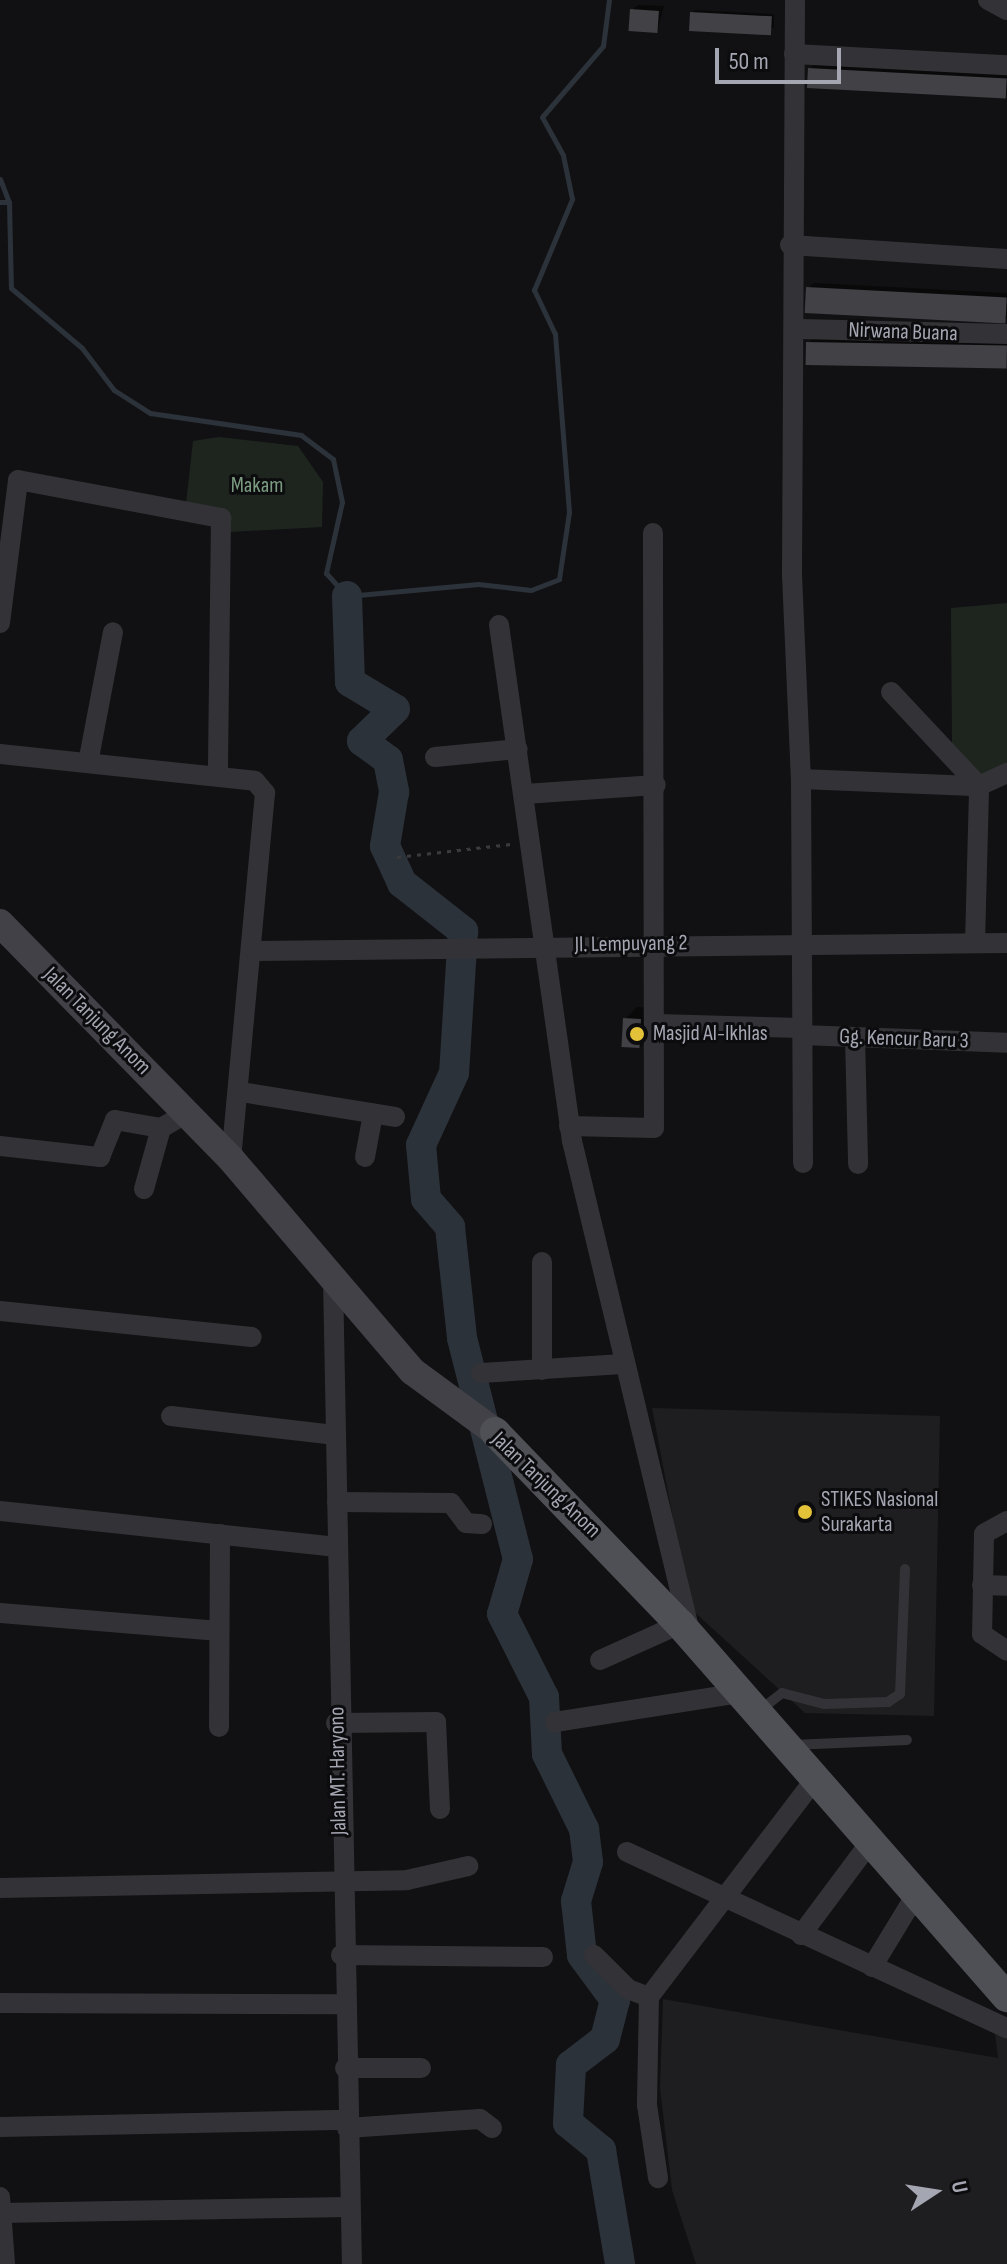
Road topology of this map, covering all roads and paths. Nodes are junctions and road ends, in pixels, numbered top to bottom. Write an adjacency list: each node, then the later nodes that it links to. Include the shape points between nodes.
1 (789, 0): 4 (street)
2 (988, 0): 3 (street)
3 (1007, 10)
4 (794, 54): 5 (street); 6 (street)
5 (1007, 65)
6 (790, 245): 7 (street); 21 (street, via 792,567)
7 (1007, 259)
8 (800, 329): 9 (street, Nirwana Buana)
9 (1007, 334)
10 (653, 533): 22 (street)
11 (0, 623): 20 (street, via 18,480 221,518)
12 (499, 625): 15 (street)
13 (113, 632): 18 (street)
14 (891, 692): 23 (street)
15 (518, 749): 17 (street); 24 (street)
16 (0, 754): 18 (street)
17 (435, 757)
18 (88, 763): 20 (street)
19 (1007, 773): 23 (street)
20 (218, 776): 33 (street, via 255,781 267,802)
21 (801, 779): 23 (street); 28 (street)
22 (656, 785): 24 (street); 31 (street)
23 (979, 786): 29 (street)
24 (525, 794): 25 (street)
25 (531, 842): 26 (path); 32 (street)
26 (397, 857)
27 (0, 923): 39 (main road, Jalan Tanjung Anom)
28 (799, 942): 29 (street, Jl. Lempuyang 2); 31 (street, Jl. Lempuyang 2); 35 (street)
29 (975, 943): 30 (street, Jl. Lempuyang 2)
30 (1007, 943)
31 (658, 944): 32 (street, Jl. Lempuyang 2); 34 (street)
32 (544, 946): 33 (street, Jl. Lempuyang 2); 42 (street)
33 (255, 951): 38 (street)
34 (657, 1024): 35 (street, Gg. Kencur Baru 3); 42 (street, via 654,1128)
35 (802, 1032): 36 (street, Gg. Kencur Baru 3); 47 (street)
36 (855, 1037): 37 (street, Gg. Kencur Baru 3); 48 (street)
37 (1007, 1043)
38 (241, 1092): 40 (street); 46 (street)
39 (187, 1113): 43 (street); 46 (main road, Jalan Tanjung Anom)
40 (373, 1114): 41 (street); 45 (street)
41 (395, 1117)
42 (569, 1126): 54 (street)
43 (161, 1128): 44 (street, via 115,1120 100,1157); 49 (street)
44 (0, 1146)
45 (365, 1157)
46 (231, 1159): 51 (main road, Jalan Tanjung Anom)
47 (803, 1163)
48 (858, 1164)
49 (144, 1189)
50 (542, 1262): 55 (street)
51 (333, 1278): 58 (main road, Jalan Tanjung Anom, via 412,1371); 59 (street, Jalan MT. Haryono)
52 (0, 1311): 53 (street)
53 (252, 1337)
54 (623, 1364): 55 (street); 70 (street)
55 (542, 1370): 56 (street)
56 (481, 1373)
57 (171, 1416): 59 (street)
58 (483, 1425): 70 (main road, Jalan Tanjung Anom)
59 (336, 1435): 60 (street, Jalan MT. Haryono)
60 (337, 1502): 63 (street, via 451,1503 466,1523); 65 (street, Jalan MT. Haryono)
61 (0, 1511): 64 (street)
62 (1007, 1521): 67 (street, via 984,1534)
63 (482, 1524)
64 (220, 1534): 65 (street); 71 (street)
65 (337, 1547): 76 (street, Jalan MT. Haryono)
66 (905, 1569): 74 (lane, via 900,1694 888,1702 824,1704 782,1693)
67 (982, 1585): 68 (street); 72 (street, via 982,1634 991,1647)
68 (1007, 1586)
69 (0, 1613): 71 (street)
70 (686, 1630): 73 (street); 74 (main road, Jalan Tanjung Anom)
71 (219, 1631): 77 (street)
72 (1007, 1651)
73 (600, 1660)
74 (749, 1702): 75 (street); 79 (main road, Jalan Tanjung Anom)
75 (555, 1722)
76 (336, 1723): 81 (street, via 436,1722); 85 (street, Jalan MT. Haryono)
77 (219, 1727)
78 (907, 1740): 79 (lane)
79 (786, 1745): 80 (main road, Jalan Tanjung Anom)
80 (816, 1778): 82 (main road, Jalan Tanjung Anom); 88 (street)
81 (440, 1809)
82 (871, 1841): 87 (main road, Jalan Tanjung Anom); 89 (street)
83 (627, 1852): 88 (street)
84 (468, 1866): 85 (street, via 423,1879)
85 (340, 1881): 86 (street); 90 (street, Jalan MT. Haryono)
86 (0, 1888)
87 (917, 1893): 93 (street); 95 (main road, Jalan Tanjung Anom)
88 (722, 1896): 89 (street); 94 (street)
89 (801, 1935): 93 (street)
90 (341, 1955): 92 (street); 97 (street, Jalan MT. Haryono)
91 (594, 1955): 94 (street, via 628,1989)
92 (543, 1957)
93 (872, 1967): 98 (street)
94 (649, 1997): 104 (street, via 647,2105)
95 (1007, 1997)
96 (0, 2003): 97 (street)
97 (343, 2004): 99 (street, Jalan MT. Haryono)
98 (1007, 2028)
99 (345, 2068): 100 (street); 101 (street, Jalan MT. Haryono)
100 (421, 2068)
101 (347, 2124): 102 (street); 103 (street, via 480,2119); 106 (street, Jalan MT. Haryono)
102 (0, 2127)
103 (492, 2128)
104 (658, 2178)
105 (1, 2205): 106 (street); 107 (street)
106 (350, 2207): 108 (street, Jalan MT. Haryono)
107 (5, 2264)
108 (352, 2264)

